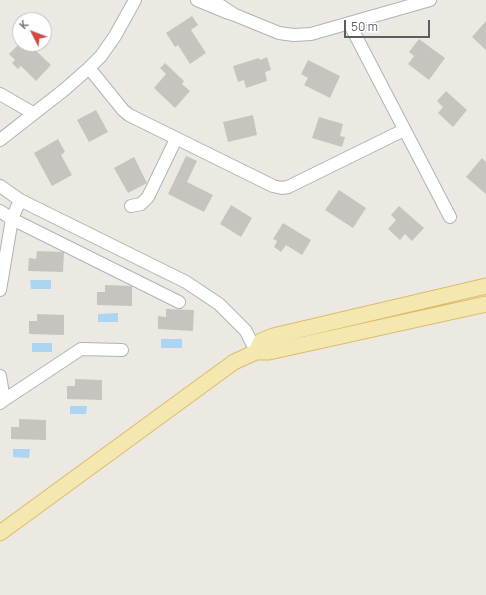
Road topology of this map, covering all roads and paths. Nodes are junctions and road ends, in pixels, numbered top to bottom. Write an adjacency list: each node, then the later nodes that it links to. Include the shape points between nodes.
1 (134, 0): 7 (street, via 115,36)
2 (197, 0): 5 (street)
3 (212, 0): 5 (street)
4 (430, 0): 6 (street)
5 (235, 15): 6 (street, via 279,33 294,35 311,34)
6 (349, 24): 10 (street)
7 (89, 68): 9 (street); 11 (street, via 129,115)
8 (0, 94): 9 (street)
9 (33, 113): 12 (street)
10 (404, 130): 11 (street, via 282,188); 17 (street)
11 (176, 139): 15 (street, via 148,197 141,204)
12 (0, 140)
13 (0, 186): 14 (street)
14 (20, 200): 18 (street); 24 (street, via 186,282 219,304 246,331)
15 (131, 206)
16 (0, 211): 18 (street)
17 (450, 217)
18 (12, 219): 20 (street); 21 (street)
19 (486, 286): 24 (main road, via 273,336 261,341)
20 (0, 290)
21 (179, 302)
22 (486, 304): 24 (main road, via 269,352)
23 (122, 350): 26 (street, via 81,349)
24 (256, 352): 27 (main road, via 234,362)
25 (0, 376): 26 (street)
26 (2, 401)
27 (0, 533)

